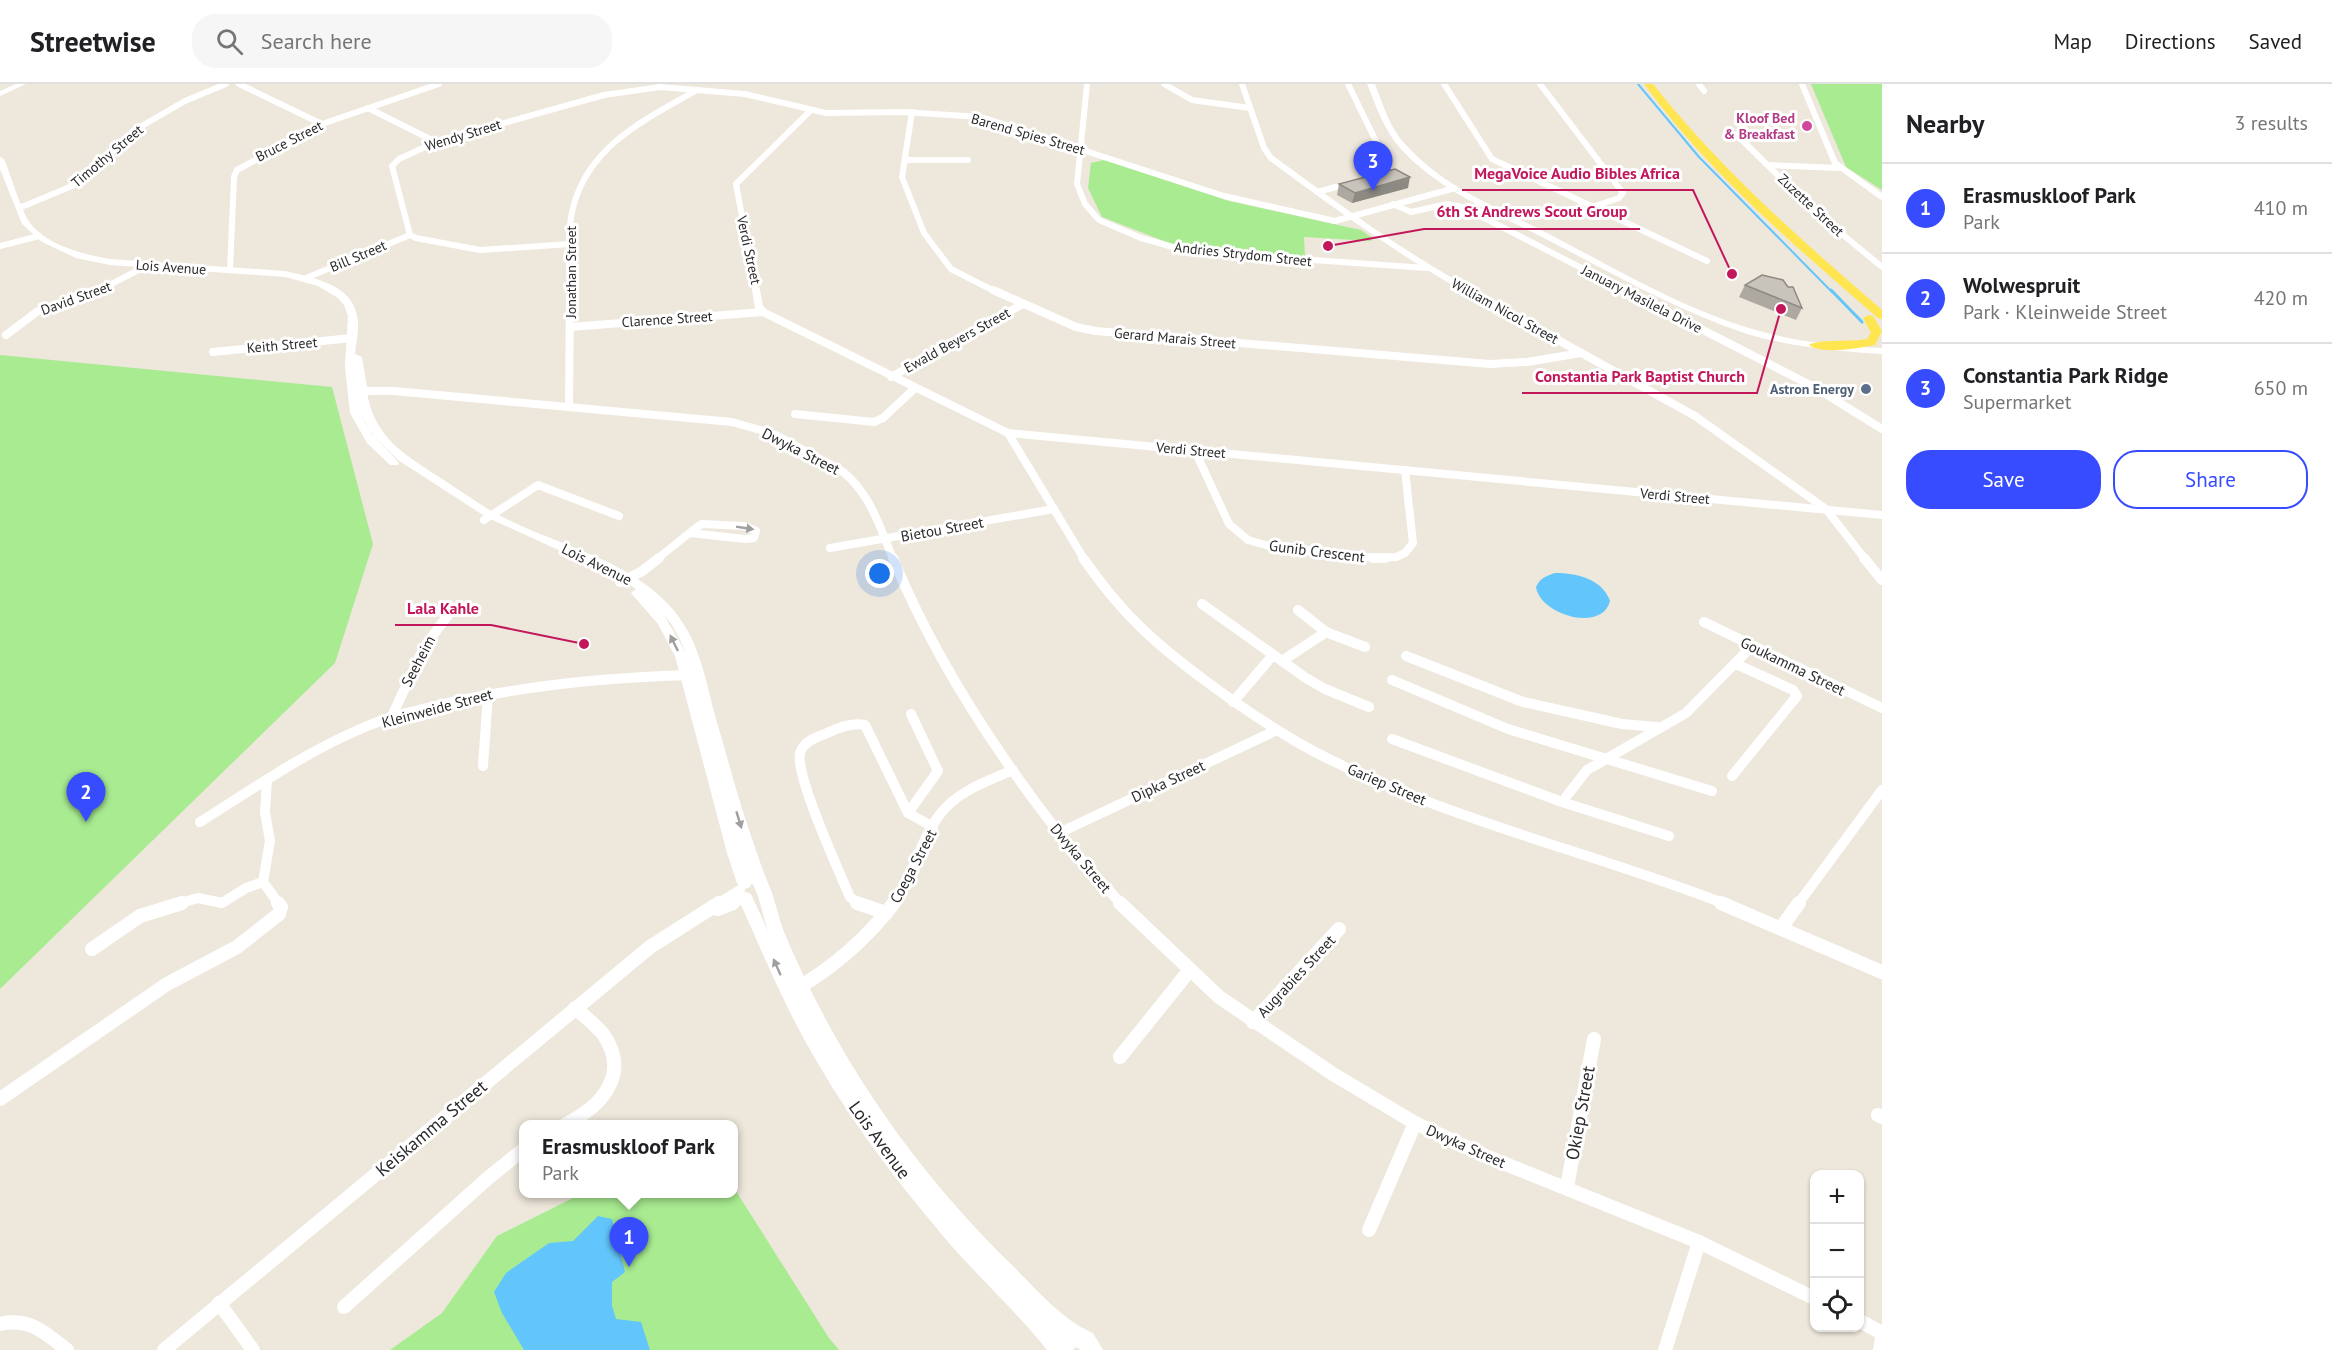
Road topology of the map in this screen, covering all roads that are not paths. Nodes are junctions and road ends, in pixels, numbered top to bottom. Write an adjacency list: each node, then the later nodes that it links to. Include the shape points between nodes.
1 (22, 84): 17 (street)
2 (226, 84): 38 (street, Timothy Street, via 184,101 133,131 77,184)
3 (239, 84): 22 (street)
4 (439, 84): 18 (street, Bruce Street)
5 (1087, 84): 25 (street, Andries Strydom Street)
6 (1164, 84): 19 (street, via 1192,100)
7 (1242, 84): 19 (street, William Nicol Street)
8 (1348, 84): 31 (street, via 1389,168)
9 (1371, 84): 33 (street, January Masilela Drive, via 1403,147)
10 (1444, 84): 37 (street, via 1488,156)
11 (1540, 84): 37 (street, via 1623,194)
12 (1648, 84): 40 (main road, via 1706,153)
13 (1699, 84): 16 (street)
14 (1802, 84): 30 (street)
15 (697, 90): 20 (street, Barend Spies Street, via 750,95); 24 (street, Wendy Street, via 660,87 608,94); 43 (street, Jonathan Street, via 632,127 600,155 574,204)
16 (1704, 91)
17 (0, 94)
18 (368, 108): 22 (street, Bruce Street); 24 (street)
19 (1250, 108): 34 (street, William Nicol Street, via 1266,153)
20 (810, 111): 21 (street, Barend Spies Street); 53 (street, Verdi Street, via 736,184)
21 (912, 112): 25 (street, Barend Spies Street, via 981,117); 27 (street, Gerard Marais Street)
22 (322, 124): 49 (street, Bruce Street, via 235,173)
23 (1742, 140): 29 (street, Zuzette Street)
24 (436, 142): 41 (street, Wendy Street, via 392,166)
25 (1081, 149): 39 (street, Barend Spies Street, via 1238,200 1329,220); 48 (street, Andries Strydom Street, via 1078,187 1093,215 1168,247 1187,252)
26 (0, 159): 38 (street, Lois Avenue)
27 (906, 160): 28 (street); 51 (street, Gerard Marais Street, via 902,177 905,186 924,233 941,257 963,277)
28 (968, 160)
29 (1768, 165): 30 (street); 47 (street, Zuzette Street, via 1813,210)
30 (1839, 168): 35 (street)
31 (1369, 178)
32 (1359, 181): 34 (street)
33 (1455, 188): 36 (street, Barend Spies Street); 52 (street, January Masilela Drive)
34 (1317, 192): 39 (street, William Nicol Street)
35 (1882, 197)
36 (1393, 204): 39 (street, Barend Spies Street); 70 (street, January Masilela Drive, via 1411,212 1447,204 1462,207 1816,388)
37 (1593, 207): 45 (street)
38 (19, 208): 42 (street, Lois Avenue, via 25,222)
39 (1352, 218): 48 (street, William Nicol Street)
40 (1773, 222): 54 (main road); 55 (main road)
41 (410, 235): 43 (street, via 480,250); 50 (street, Bill Street)
42 (39, 236): 44 (street); 46 (street, Lois Avenue, via 87,259)
43 (570, 244): 56 (street, Jonathan Street)
44 (0, 246)
45 (1707, 261)
46 (148, 265): 49 (street, Lois Avenue); 58 (street, David Street, via 107,288 38,311)
47 (1882, 267)
48 (1428, 268): 63 (street, William Nicol Street)
49 (230, 270): 50 (street, Lois Avenue)
50 (306, 278): 59 (street, Lois Avenue, via 335,291 349,303 353,313)
51 (1023, 303): 63 (street, Gerard Marais Street, via 1076,327 1108,332 1490,364); 65 (street, Ewald Beyers Street)
52 (1684, 306): 60 (street, January Masilela Drive, via 1753,332); 64 (street, January Masilela Drive, via 1707,319 1768,340)
53 (763, 312): 56 (street, Clarence Street); 65 (street, Verdi Street)
54 (1882, 316)
55 (1869, 318): 57 (main road); 60 (main road, via 1877,333 1871,342)
56 (570, 327): 68 (street, Jonathan Street)
57 (1882, 330)
58 (6, 335)
59 (352, 340): 62 (street, Keith Street); 67 (street, Lois Avenue, via 349,354)
60 (1815, 345): 61 (street, January Masilela Drive)
61 (1882, 351)
62 (213, 352)
63 (1581, 353): 75 (street, William Nicol Street, via 1714,429)
64 (1882, 356)
65 (891, 377): 66 (street, Verdi Street)
66 (915, 388): 69 (street, via 874,422); 71 (street, Verdi Street)
67 (360, 390): 68 (street, Dwyka Street); 78 (street, Lois Avenue, via 369,419 393,452)
68 (569, 406): 80 (street, Dwyka Street, via 708,418 774,434 852,479 872,507)
69 (795, 414)
70 (1882, 429)
71 (1008, 433): 72 (street, Verdi Street); 74 (street, Gariep Street)
72 (1195, 451): 73 (street, Verdi Street); 73 (street, Gunib Crescent, via 1228,524 1248,540 1269,546 1377,558 1396,557 1413,543)
73 (1405, 470): 75 (street, Verdi Street)
74 (1054, 509): 80 (street, Bietou Street); 98 (street, Gariep Street, via 1129,618)
75 (1826, 509): 76 (street, Verdi Street); 82 (street, William Nicol Street)
76 (1882, 515)
77 (619, 516): 78 (street, via 541,486)
78 (487, 518): 83 (street, Lois Avenue)
79 (690, 533): 79 (street, one-way to 79, via 705,524 744,526 756,531 754,538 745,539); 83 (street)
80 (887, 539): 81 (street, Bietou Street); 108 (street, Dwyka Street, via 906,590 936,651)
81 (830, 548)
82 (1882, 580)
83 (625, 581): 95 (street, Lois Avenue, via 653,596 681,629 693,654)
84 (1202, 604): 91 (street)
85 (452, 610): 102 (street, Seeheim, via 419,655)
86 (1298, 610): 88 (street)
87 (1704, 622): 89 (street, Goukamma Street)
88 (1326, 632): 90 (street); 93 (street)
89 (1752, 646): 94 (street); 100 (street, Goukamma Street)
90 (1365, 647)
91 (1273, 655): 93 (street); 98 (street)
92 (1406, 656): 103 (street, via 1523,702)
93 (1282, 662): 99 (street, via 1325,689)
94 (1736, 664): 103 (street, via 1686,713); 109 (street, via 1793,690 1797,696)
95 (692, 675): 97 (street, Kleinweide Street, via 586,680); 120 (street, Lois Avenue, via 734,853)
96 (1392, 680): 106 (street, via 1508,729)
97 (488, 693): 102 (street, Kleinweide Street); 107 (street)
98 (1233, 702): 104 (street, Gariep Street)
99 (1369, 707)
100 (1882, 708)
101 (911, 714): 114 (street, via 938,775)
102 (392, 716): 110 (street, Kleinweide Street)
103 (1657, 728): 106 (street)
104 (1277, 730): 117 (street, Dipka Street); 122 (street, Gariep Street, via 1328,759 1408,794 1628,868)
105 (1392, 739): 113 (street)
106 (1606, 759): 112 (street); 113 (street, via 1587,770)
107 (483, 766)
108 (1013, 770): 116 (street, Coega Street, via 963,794 940,813); 117 (street, Dwyka Street)
109 (1732, 776)
110 (267, 780): 115 (street, Kleinweide Street); 119 (street, via 265,812 270,840)
111 (1882, 790): 122 (street)
112 (1712, 791)
113 (1562, 802): 118 (street)
114 (909, 813): 116 (street); 121 (street, via 865,725 847,725 809,740 803,748 799,760 807,791 850,897 861,906)
115 (200, 822)
116 (933, 827): 121 (street, Coega Street, via 905,887)
117 (1059, 833): 125 (street, Dwyka Street, via 1126,910)
118 (1669, 836)
119 (263, 882): 124 (street, via 246,888 228,902 198,898 140,916); 132 (street, via 281,908 279,914 237,947 167,984)
120 (750, 890): 127 (street, Lois Avenue); 128 (street, Keiskamma Street, via 703,913 650,947)
121 (886, 913): 127 (street, Coega Street, via 833,963)
122 (1781, 928): 126 (street, Gariep Street)
123 (1340, 929): 129 (street, Augrabies Street)
124 (92, 949)
125 (1189, 971): 129 (street, Dwyka Street); 131 (street)
126 (1882, 972)
127 (795, 990): 145 (street, Lois Avenue, via 830,1068 877,1140 979,1263)
128 (575, 1008): 133 (street, via 602,1032 609,1045 613,1074 611,1088 596,1107); 140 (street, Keiskamma Street)
129 (1253, 1023): 134 (street, Dwyka Street)
130 (1594, 1039): 136 (street, Okiep Street)
131 (1120, 1057)
132 (0, 1099)
133 (574, 1120)
134 (1415, 1123): 136 (street, Dwyka Street, via 1488,1157); 137 (street)
135 (519, 1153): 141 (street)
136 (1567, 1187): 138 (street, Dwyka Street)
137 (1369, 1230)
138 (1699, 1242): 139 (street, Dwyka Street); 150 (street)
139 (1810, 1296)
140 (219, 1303): 147 (street, Keiskamma Street); 148 (street)
141 (344, 1307)
142 (0, 1324): 146 (street, via 17,1320 33,1324)
143 (1864, 1325): 144 (street)
144 (1882, 1336): 151 (street)
145 (1066, 1346): 149 (street, Lois Avenue, via 1086,1340)
146 (67, 1350)
147 (164, 1350)
148 (253, 1350)
149 (1093, 1350)
150 (1665, 1350)
151 (1880, 1350)

